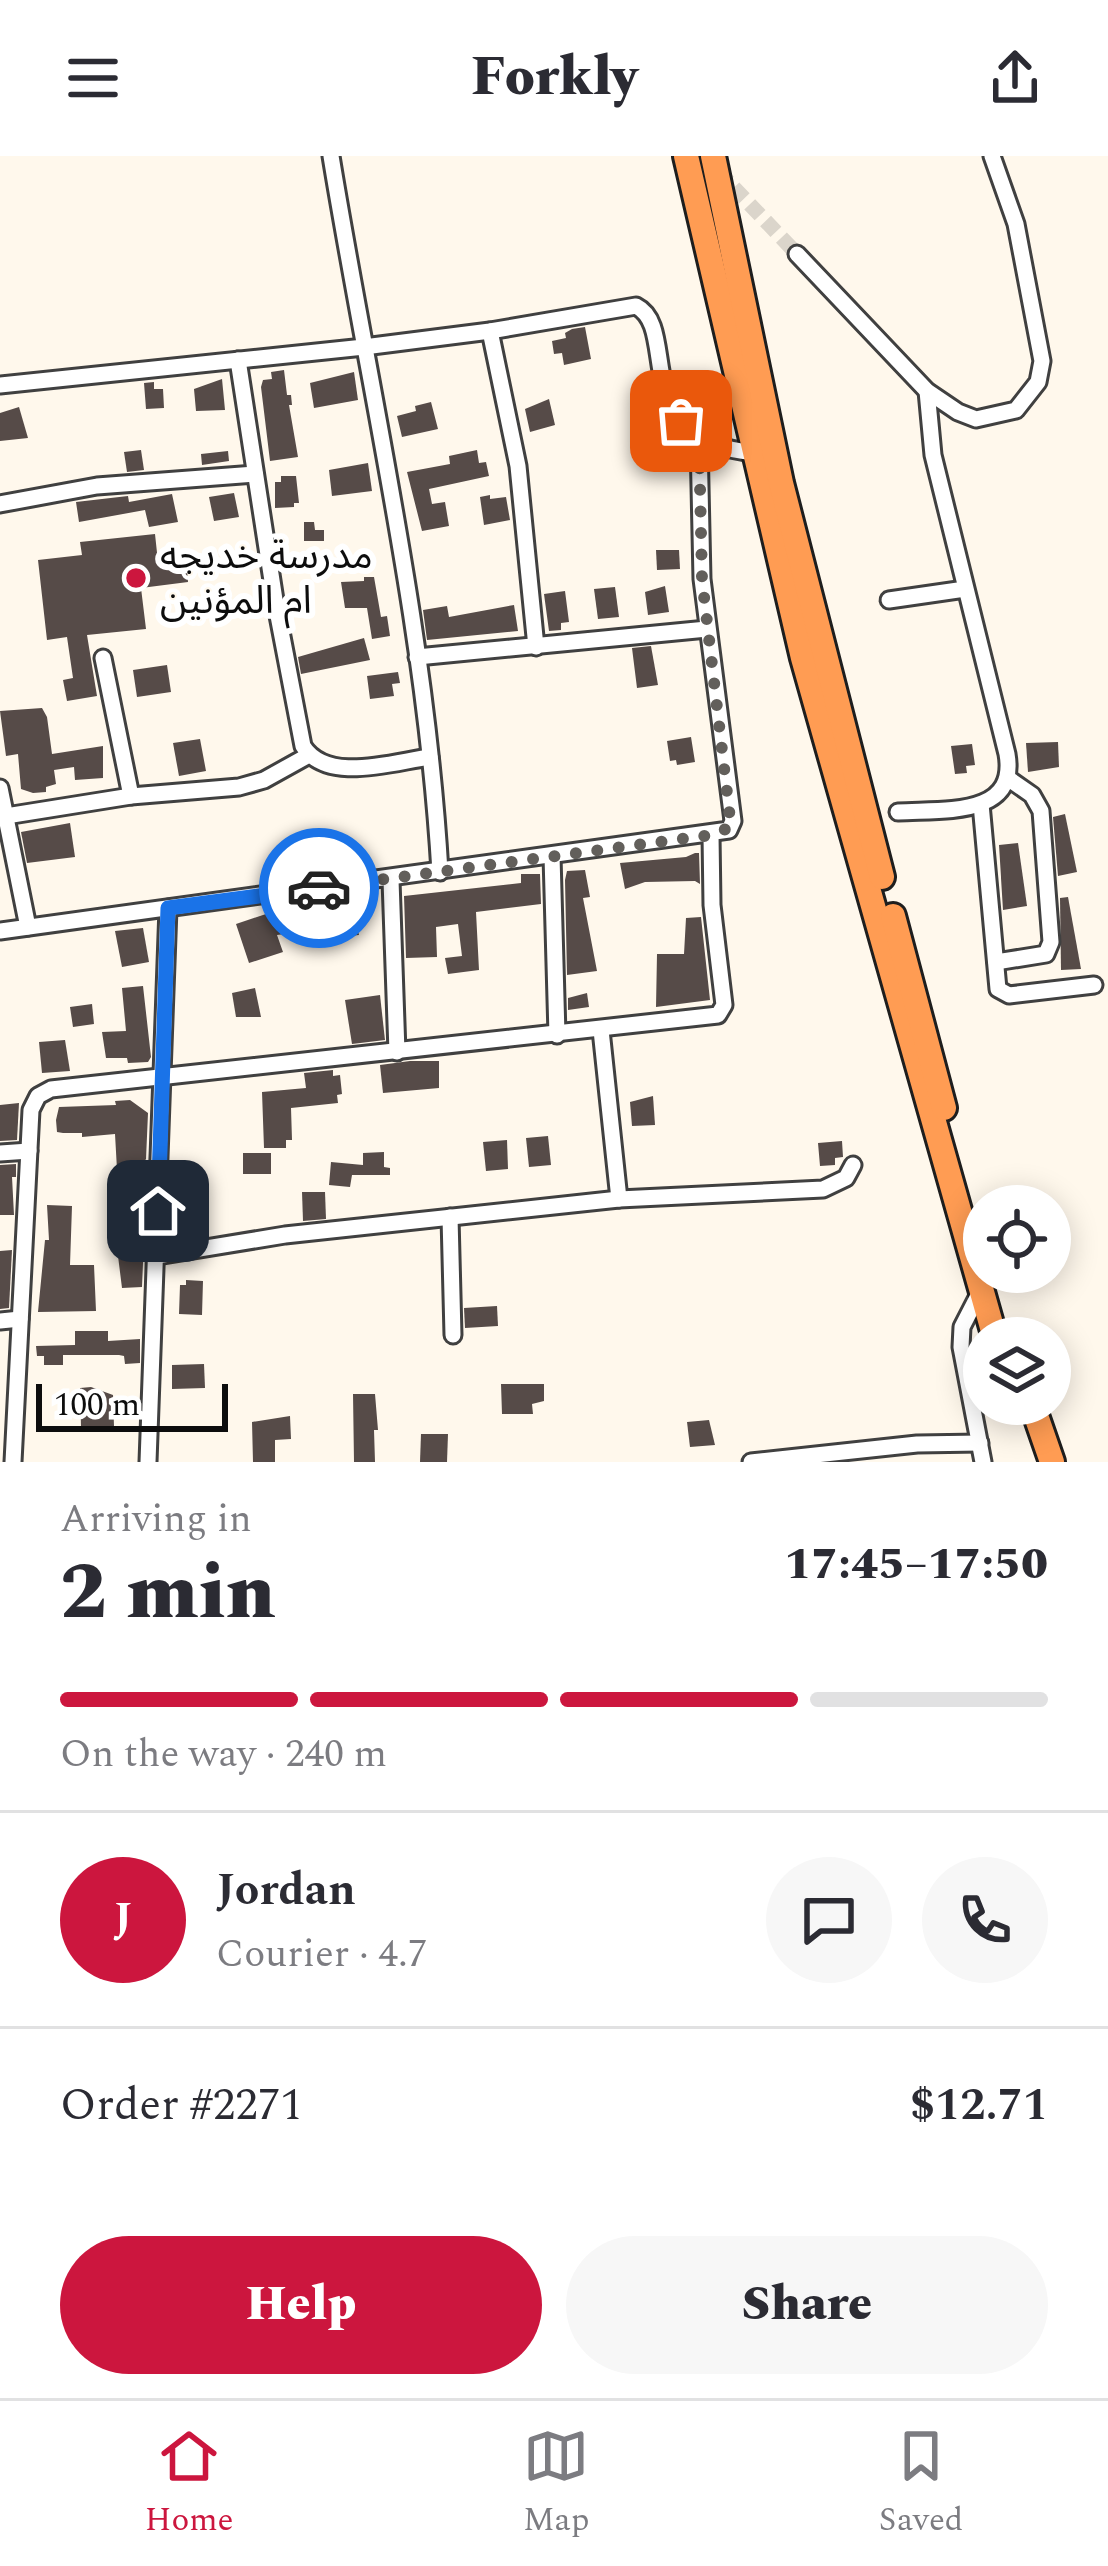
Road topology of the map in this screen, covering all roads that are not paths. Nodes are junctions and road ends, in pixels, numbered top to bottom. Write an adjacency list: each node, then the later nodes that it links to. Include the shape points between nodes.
1 (332, 156): 7 (street)
2 (686, 156): 12 (highway)
3 (712, 156): 45 (highway, via 781,483)
4 (992, 156): 10 (street, via 1030,288 1038,382 1016,410 991,418 958,412)
5 (796, 254): 10 (street)
6 (490, 331): 7 (street); 11 (street, via 641,307 667,397); 18 (street, via 518,466)
7 (364, 347): 8 (street); 19 (street)
8 (238, 360): 9 (street); 13 (street)
9 (0, 385)
10 (927, 391): 15 (street)
11 (699, 440): 12 (street); 17 (street)
12 (758, 453): 47 (highway, via 803,658)
13 (255, 475): 14 (street, via 97,486); 21 (street)
14 (0, 504)
15 (965, 589): 16 (street); 23 (street)
16 (889, 600)
17 (707, 629): 18 (street); 29 (street, via 733,821)
18 (536, 647): 19 (street)
19 (417, 657): 22 (street)
20 (104, 658): 25 (street)
21 (308, 754): 22 (street, via 335,767); 25 (street, via 239,787)
22 (430, 757): 31 (street)
23 (1009, 779): 26 (street); 36 (street, via 1041,811 1051,942 1046,954)
24 (0, 788): 28 (street)
25 (130, 796): 28 (street)
26 (980, 804): 27 (street); 36 (street)
27 (898, 812)
28 (6, 816): 34 (street)
29 (711, 835): 30 (street); 38 (street, via 722,1012)
30 (552, 856): 31 (street); 39 (street)
31 (440, 872): 32 (street)
32 (391, 880): 33 (street); 40 (street)
33 (168, 908): 34 (street); 41 (street)
34 (28, 927): 35 (street)
35 (0, 931)
36 (996, 962): 37 (street, via 1004,995)
37 (1094, 986)
38 (601, 1030): 39 (street); 46 (street)
39 (557, 1035): 40 (street)
40 (398, 1052): 41 (street)
41 (161, 1078): 42 (street, via 44,1092 31,1110); 49 (street)
42 (29, 1151): 43 (street); 51 (street)
43 (0, 1153)
44 (853, 1166): 46 (street, via 823,1190)
45 (965, 1185)
46 (620, 1198): 48 (street)
47 (963, 1210)
48 (450, 1217): 49 (street); 53 (street)
49 (157, 1256): 60 (street)
50 (979, 1293): 58 (street, via 962,1347)
51 (20, 1319): 52 (street); 54 (street)
52 (0, 1321)
53 (453, 1335)
54 (18, 1380): 55 (street); 59 (street)
55 (0, 1382)
56 (1023, 1425): 63 (highway)
57 (1040, 1425): 64 (highway)
58 (980, 1443): 61 (street); 62 (street)
59 (13, 1462)
60 (148, 1462)
61 (751, 1462)
62 (982, 1462)
63 (1035, 1462)
64 (1052, 1462)

